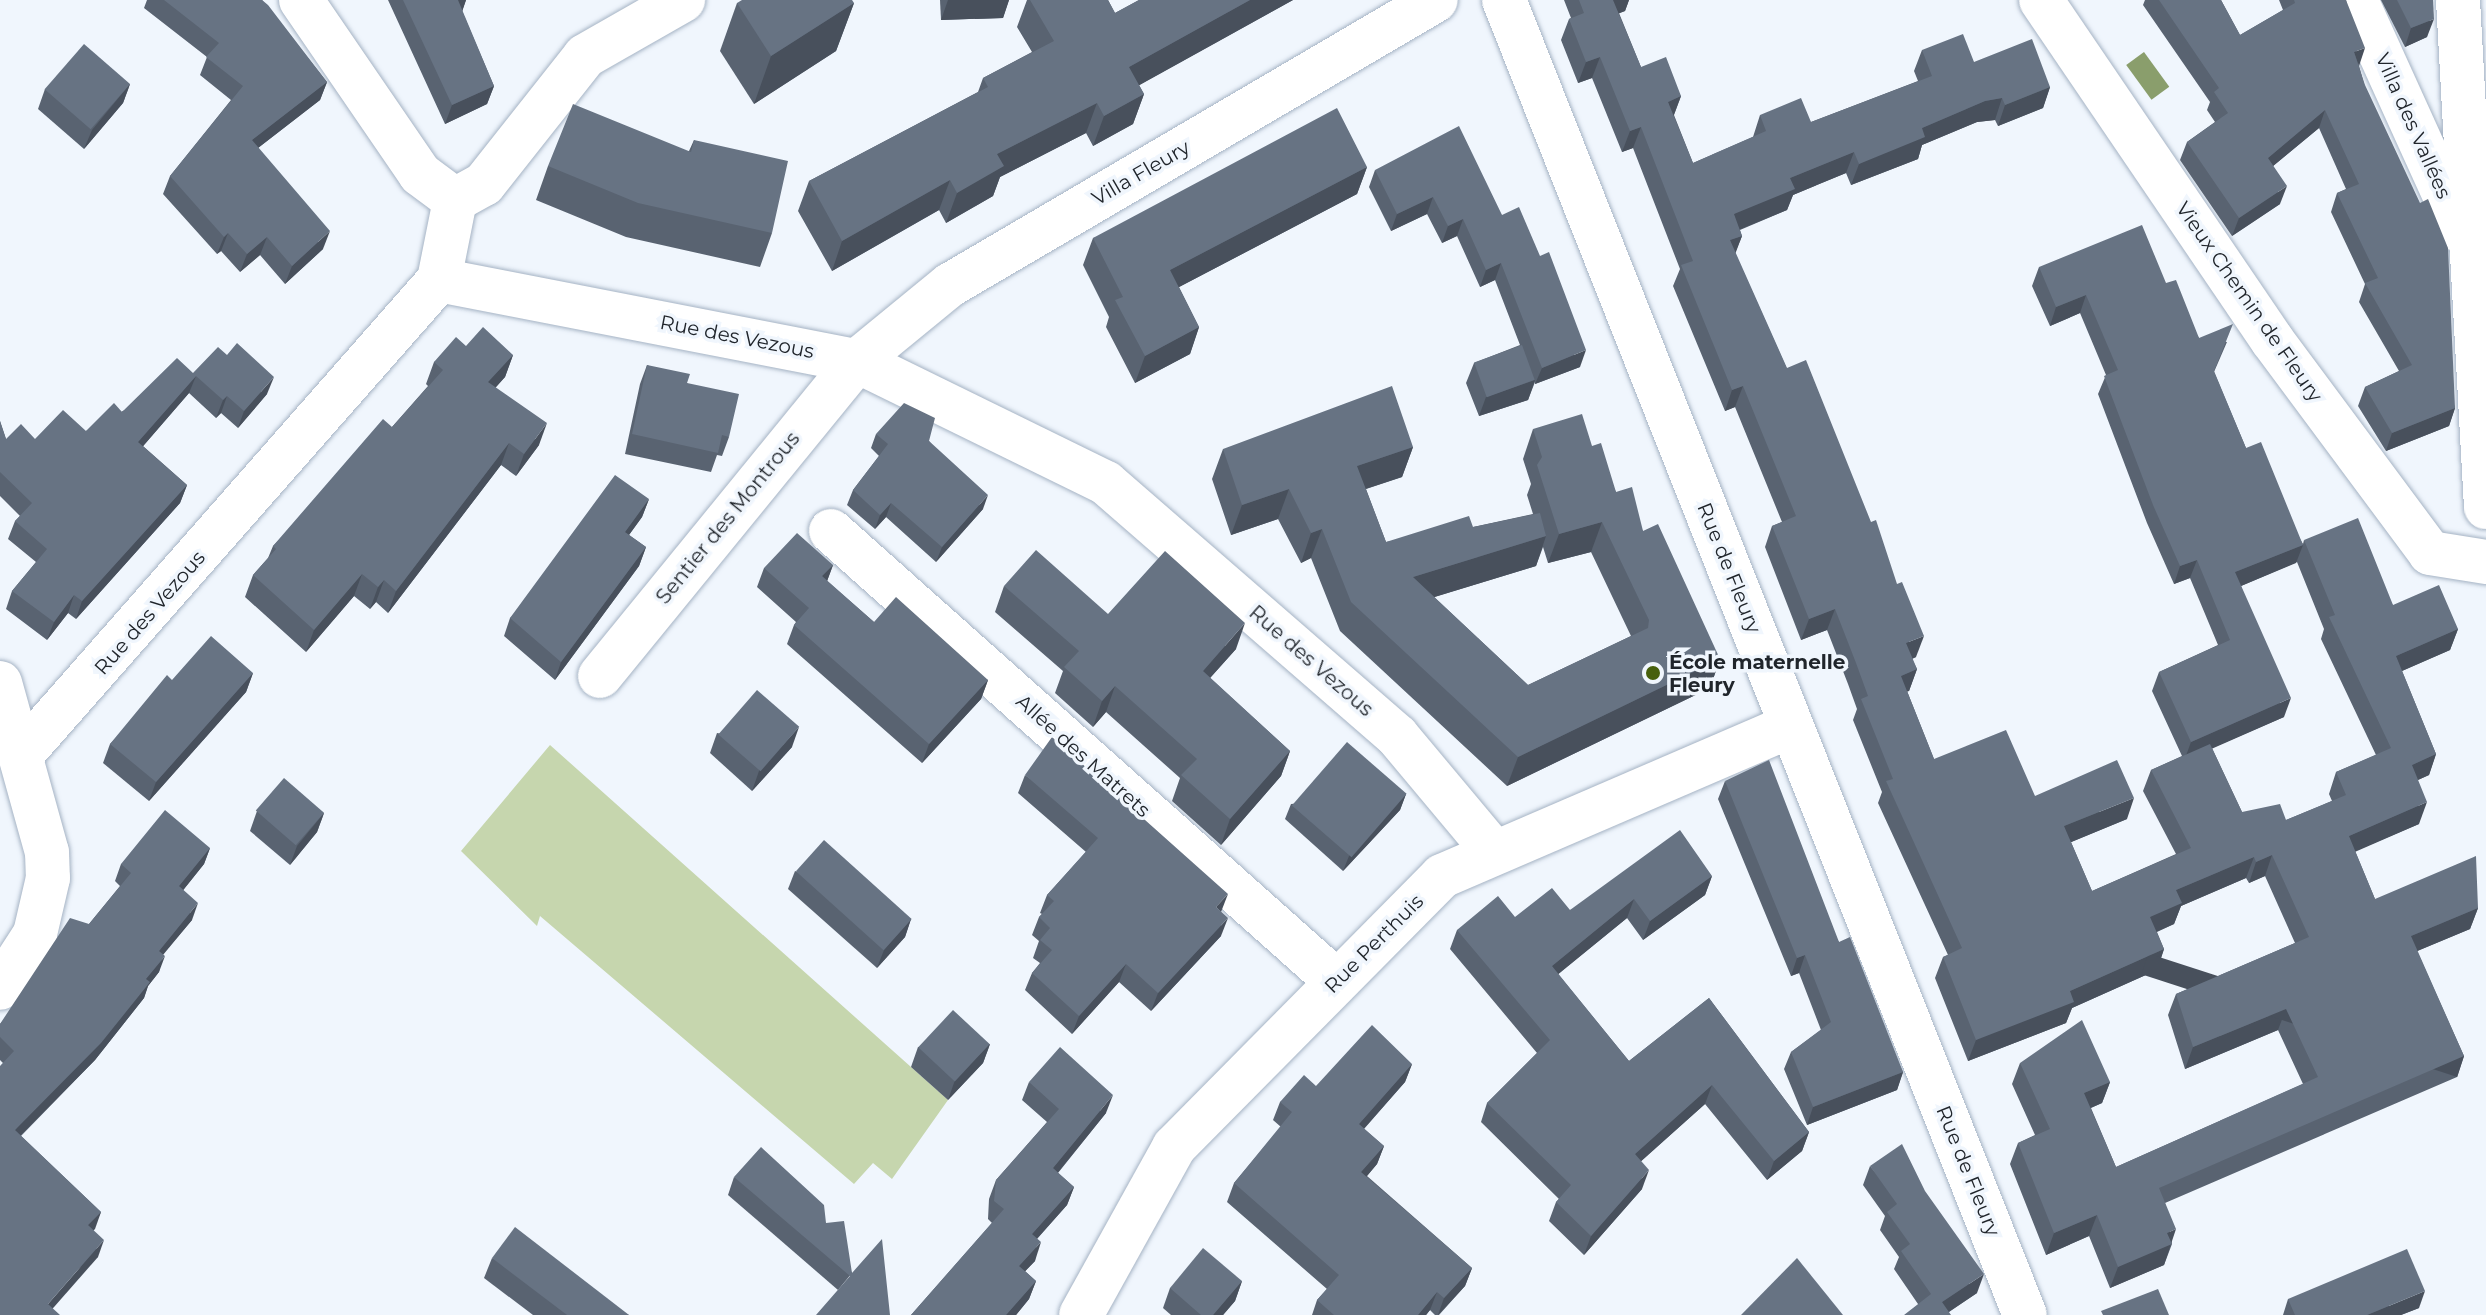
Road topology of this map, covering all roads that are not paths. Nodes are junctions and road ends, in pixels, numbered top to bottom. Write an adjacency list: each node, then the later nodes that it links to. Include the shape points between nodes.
1 (301, 0): 8 (street, via 420,174)
2 (683, 0): 8 (street, via 585,56 484,184)
3 (1436, 0): 11 (street, Villa Fleury, via 950,285)
4 (1504, 0): 17 (street, Rue de Fleury)
5 (2041, 0): 14 (street, Vieux Chemin de Fleury, via 2272,340 2430,553)
6 (2356, 0): 9 (street, Villa des Vallées)
7 (2458, 0): 9 (street)
8 (455, 200): 10 (street)
9 (2471, 252): 12 (street)
10 (439, 280): 11 (street, Rue des Vezous); 18 (street, Rue des Vezous)
11 (857, 361): 15 (street, Sentier des Montrous); 19 (street, Rue des Vezous, via 1106,483 1397,736)
12 (2486, 507)
13 (831, 531): 20 (street, Allée des Matrets)
14 (2486, 562)
15 (600, 676)
16 (0, 683): 18 (street)
17 (1791, 726): 19 (street, Rue Perthuis); 23 (street, Rue de Fleury)
18 (21, 755): 21 (street, via 47,852 48,878 35,934)
19 (1494, 852): 20 (street, Rue Perthuis, via 1442,876)
20 (1336, 981): 22 (street, Rue Perthuis, via 1174,1147)
21 (0, 988)
22 (1081, 1315)
23 (2025, 1315)

